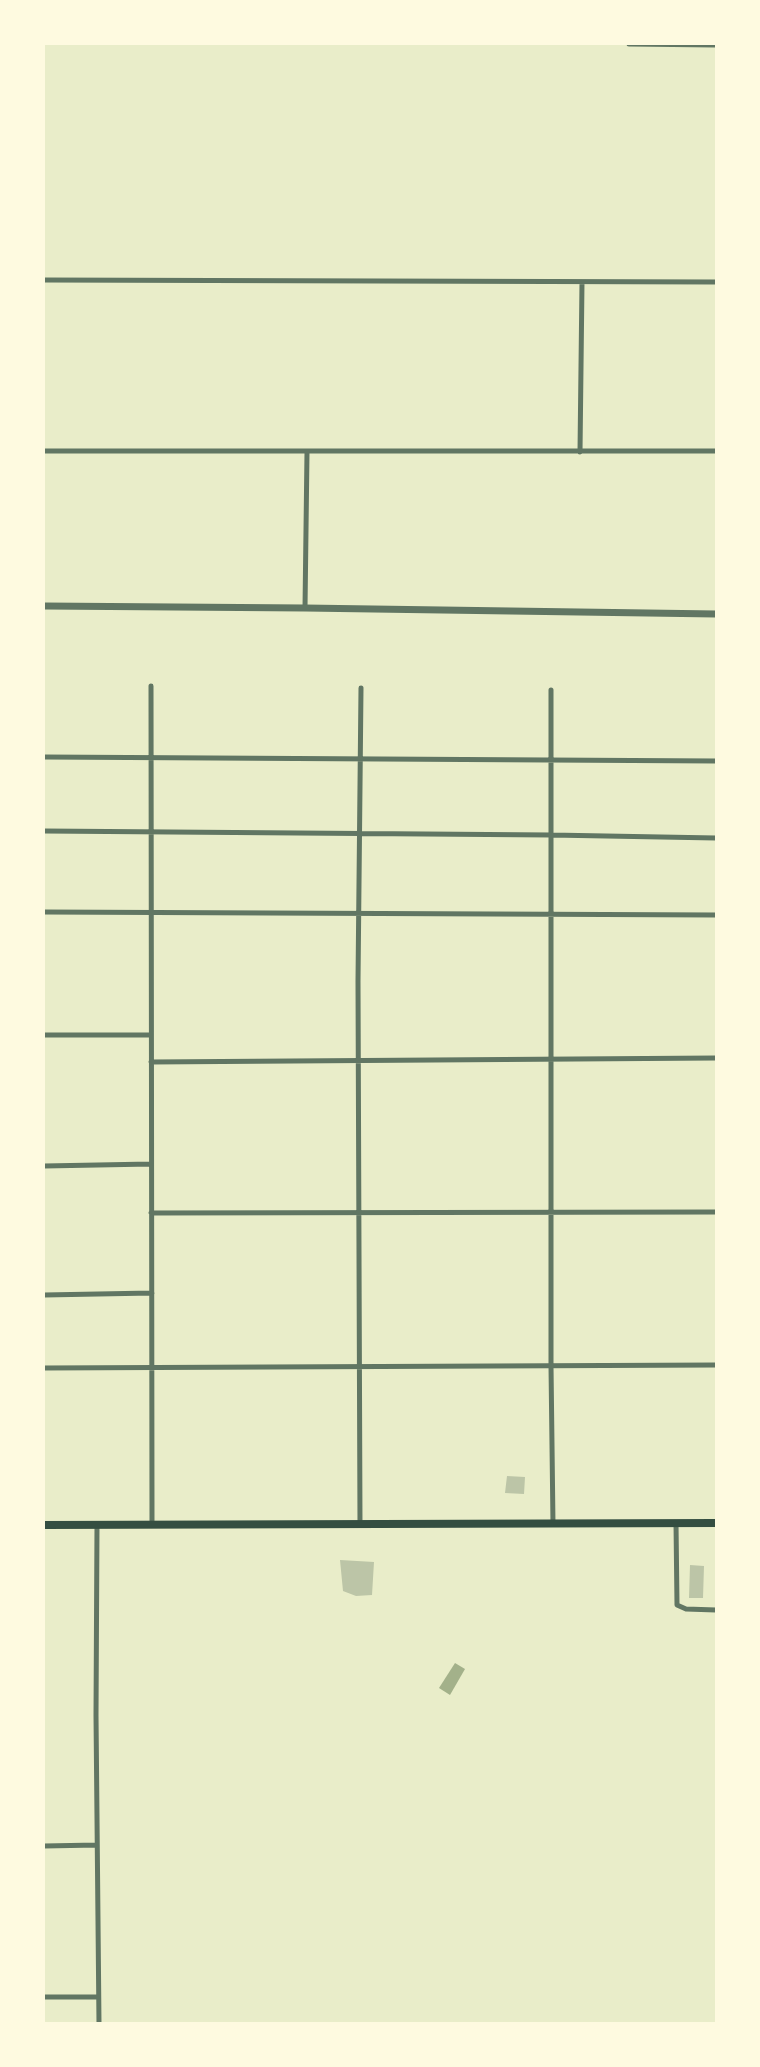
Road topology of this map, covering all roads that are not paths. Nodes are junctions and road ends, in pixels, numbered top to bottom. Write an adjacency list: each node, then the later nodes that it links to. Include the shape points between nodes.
1 (629, 44): 2 (street)
2 (717, 45)
3 (44, 280): 4 (street)
4 (582, 282): 5 (street); 9 (street)
5 (717, 282)
6 (44, 451): 8 (street)
7 (717, 451): 9 (street)
8 (307, 452): 9 (street); 11 (street)
9 (580, 452)
10 (44, 606): 11 (street)
11 (305, 608): 12 (street)
12 (717, 614)
13 (151, 686): 17 (street)
14 (361, 688): 18 (street)
15 (551, 690): 19 (street)
16 (44, 757): 17 (street)
17 (152, 758): 18 (street); 22 (street)
18 (361, 759): 19 (street); 23 (street)
19 (551, 761): 20 (street); 24 (street)
20 (717, 761)
21 (44, 831): 22 (street)
22 (151, 831): 23 (street); 27 (street)
23 (360, 833): 24 (street); 28 (street)
24 (551, 835): 25 (street); 29 (street)
25 (717, 838)
26 (44, 912): 27 (street)
27 (151, 912): 28 (street); 32 (street)
28 (359, 914): 29 (street); 35 (street)
29 (552, 915): 30 (street); 34 (street)
30 (717, 915)
31 (44, 1035): 32 (street)
32 (151, 1035): 36 (street)
33 (717, 1058): 34 (street)
34 (551, 1059): 35 (street); 42 (street)
35 (359, 1060): 36 (street); 41 (street)
36 (151, 1062): 37 (street)
37 (151, 1164): 38 (street); 40 (street)
38 (44, 1166)
39 (717, 1212): 42 (street)
40 (151, 1213): 41 (street); 43 (street)
41 (360, 1213): 42 (street); 49 (street)
42 (551, 1213): 46 (street)
43 (152, 1293): 44 (street); 48 (street)
44 (44, 1295)
45 (717, 1365): 46 (street)
46 (550, 1366): 49 (street); 52 (street)
47 (44, 1368): 48 (street)
48 (152, 1368): 49 (street); 54 (street)
49 (359, 1368): 55 (street)
50 (676, 1523): 51 (main road); 52 (main road); 57 (street, via 676,1605 686,1610)
51 (717, 1523)
52 (553, 1524): 55 (main road)
53 (97, 1525): 54 (main road); 56 (main road); 58 (street)
54 (152, 1525): 55 (main road)
55 (360, 1525)
56 (44, 1526)
57 (717, 1610)
58 (97, 1845): 59 (street); 61 (street)
59 (44, 1846)
60 (44, 1997): 61 (street)
61 (98, 1997): 62 (street)
62 (99, 2024)

